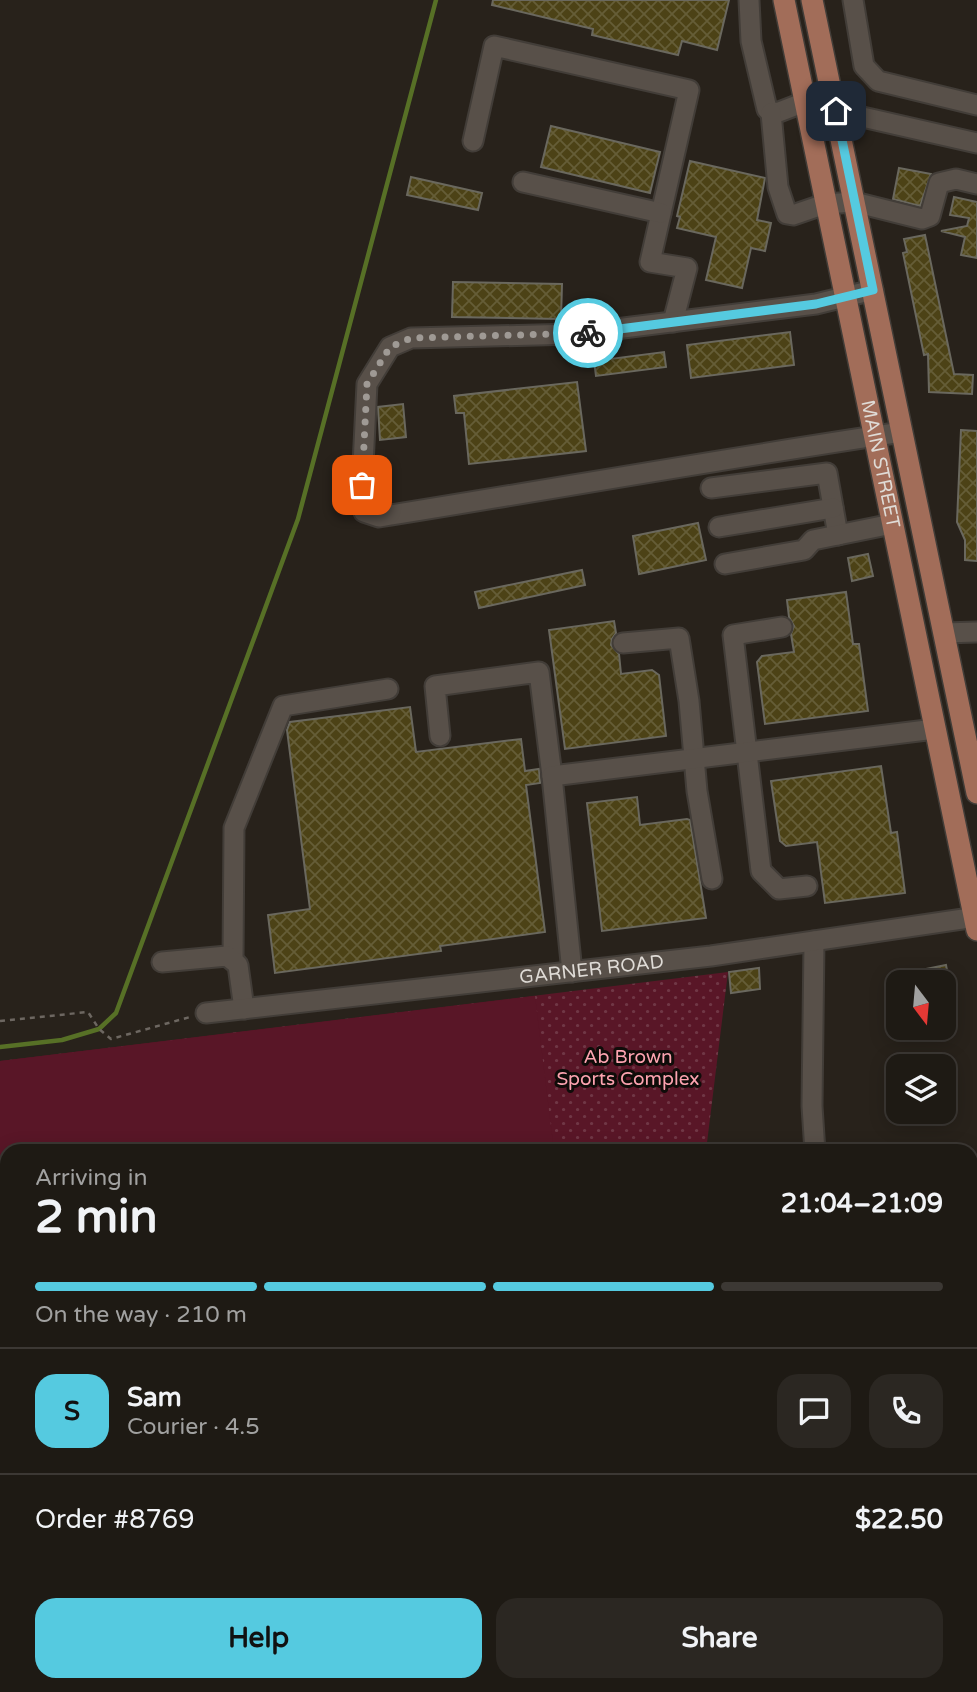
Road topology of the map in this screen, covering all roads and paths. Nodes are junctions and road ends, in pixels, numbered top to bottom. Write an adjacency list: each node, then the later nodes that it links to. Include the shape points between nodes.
1 (749, 0): 8 (street, via 751,41)
2 (784, 0): 5 (main road, MAIN STREET)
3 (812, 0): 7 (main road, MAIN STREET)
4 (853, 0): 6 (street, via 864,66 878,81)
5 (805, 102): 7 (street); 8 (street); 14 (main road, MAIN STREET)
6 (977, 104)
7 (836, 111): 9 (street); 13 (main road, MAIN STREET)
8 (771, 113): 14 (street, via 778,187 788,215)
9 (976, 139)
10 (473, 141): 15 (street, via 494,47 689,90)
11 (523, 182): 15 (street)
12 (977, 184): 13 (street, via 956,179 939,183 930,216 922,219)
13 (854, 202): 14 (street); 16 (main road, MAIN STREET)
14 (825, 204): 17 (main road, MAIN STREET)
15 (661, 213): 18 (street, via 650,262 687,268)
16 (873, 290): 17 (street); 19 (main road, MAIN STREET)
17 (844, 297): 18 (street); 20 (main road, MAIN STREET)
18 (673, 322): 20 (street, via 575,334 411,338 390,347 367,384 364,512 379,517)
19 (902, 432): 20 (street); 29 (main road, MAIN STREET)
20 (873, 436): 23 (main road, MAIN STREET)
21 (712, 488): 22 (street, via 827,473)
22 (834, 508): 24 (street); 25 (street)
23 (892, 524): 25 (street); 32 (main road, MAIN STREET)
24 (719, 527)
25 (838, 535): 26 (street, via 813,540 804,550)
26 (725, 564)
27 (782, 627): 34 (street, via 733,635)
28 (977, 632): 29 (street)
29 (944, 633): 37 (main road, MAIN STREET)
30 (623, 643): 35 (street, via 679,639)
31 (388, 690): 43 (street, via 283,706 234,828)
32 (935, 729): 34 (street); 38 (main road, MAIN STREET)
33 (440, 736): 36 (street, via 435,686 539,672)
34 (748, 752): 35 (street); 40 (street, via 761,872 779,889)
35 (695, 758): 36 (street); 39 (street)
36 (552, 776): 45 (street)
37 (977, 793)
38 (970, 868): 41 (main road, MAIN STREET)
39 (712, 879)
40 (807, 886)
41 (976, 921): 42 (street, GARNER ROAD)
42 (814, 941): 45 (street, GARNER ROAD); 49 (street)
43 (233, 959): 44 (street); 46 (street, via 238,965)
44 (162, 962)
45 (572, 972): 46 (street, GARNER ROAD)
46 (244, 1009): 47 (street, GARNER ROAD)
47 (205, 1013): 48 (path, via 111,1039 88,1012)
48 (0, 1021)
49 (814, 1144)

